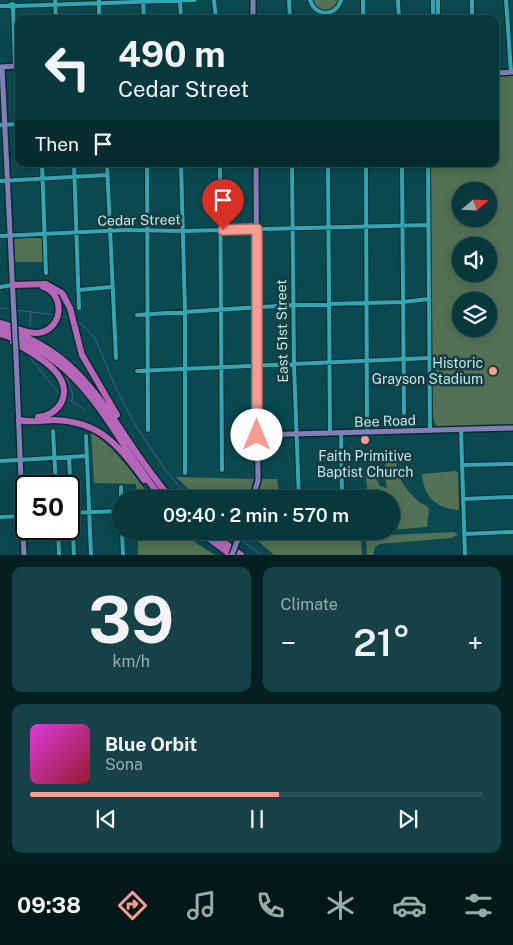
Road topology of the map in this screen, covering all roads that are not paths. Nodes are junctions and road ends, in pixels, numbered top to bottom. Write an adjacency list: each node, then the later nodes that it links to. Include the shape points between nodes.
1 (180, 0): 2 (street); 15 (street); 23 (street)
2 (195, 0)
3 (214, 0): 24 (street)
4 (253, 0): 25 (main road)
5 (290, 0): 26 (street)
6 (310, 0): 19 (street, via 314,9)
7 (342, 0): 19 (street, via 338,7)
8 (362, 0): 27 (street)
9 (398, 0): 28 (street)
10 (433, 0): 29 (street)
11 (438, 0): 30 (street)
12 (472, 0): 31 (street)
13 (506, 0): 35 (street)
14 (99, 1): 15 (street); 16 (street); 21 (street)
15 (144, 1): 22 (street)
16 (55, 2): 17 (street); 20 (street)
17 (13, 5): 18 (street); 32 (street)
18 (0, 6)
19 (327, 13)
20 (56, 15)
21 (99, 15)
22 (144, 15)
23 (181, 15)
24 (216, 15)
25 (254, 15)
26 (290, 15)
27 (363, 15)
28 (398, 15)
29 (433, 15)
30 (438, 15)
31 (472, 15)
32 (15, 36)
33 (15, 66): 34 (main road)
34 (1, 67): 37 (main road)
35 (512, 72): 36 (main road)
36 (499, 73)
37 (3, 125): 54 (main road)
38 (42, 167): 52 (street)
39 (74, 167): 51 (street)
40 (107, 167): 50 (street)
41 (147, 167): 61 (street)
42 (181, 167): 63 (street)
43 (220, 167): 62 (street)
44 (256, 167): 60 (main road)
45 (292, 167): 58 (street, East 51st Street)
46 (328, 167): 59 (street)
47 (366, 167): 56 (street)
48 (402, 167): 57 (street)
49 (428, 167): 55 (street)
50 (107, 175): 51 (street); 64 (street)
51 (75, 177): 52 (street); 65 (street)
52 (42, 178): 54 (street); 66 (street)
53 (0, 180): 54 (street)
54 (8, 180): 68 (main road)
55 (428, 224): 57 (street, Cedar Street); 74 (street)
56 (366, 226): 57 (street, Cedar Street); 59 (street, Cedar Street); 75 (street)
57 (402, 226): 76 (street)
58 (293, 228): 59 (street, Cedar Street); 60 (street, Cedar Street); 78 (street, East 51st Street)
59 (329, 228): 77 (street)
60 (257, 229): 62 (street, Cedar Street); 80 (main road)
61 (147, 230): 63 (street, Cedar Street); 64 (street, Cedar Street); 84 (street)
62 (220, 230): 63 (street, Cedar Street); 81 (street)
63 (183, 231): 82 (street)
64 (109, 232): 65 (street, Cedar Street); 72 (street)
65 (76, 233): 66 (street, Cedar Street); 73 (street)
66 (44, 234): 68 (street, Cedar Street); 69 (street)
67 (0, 236): 68 (street, Cedar Street)
68 (10, 236): 70 (main road)
69 (46, 273)
70 (13, 285): 71 (street); 85 (highway, via 47,289 55,295 58,317 54,324 39,333); 101 (main road, bridge); 118 (highway, via 46,284 62,293 70,308 82,355)
71 (0, 286)
72 (111, 287): 73 (street); 88 (street)
73 (79, 290): 79 (street)
74 (429, 299): 76 (street); 89 (street)
75 (366, 302): 76 (street); 77 (street); 91 (street)
76 (403, 302): 90 (street)
77 (329, 304): 78 (street); 93 (street)
78 (293, 305): 80 (street); 94 (street, East 51st Street)
79 (80, 308)
80 (256, 308): 81 (street); 95 (main road)
81 (220, 310): 82 (street); 96 (street)
82 (185, 311): 84 (street); 97 (street)
83 (137, 314): 84 (street)
84 (148, 314): 99 (street)
85 (0, 323)
86 (0, 328): 118 (highway, via 43,346 77,372 98,396)
87 (0, 335): 101 (highway, via 51,366 63,384 63,400 58,408 46,416); 127 (highway, via 40,351 73,376 97,404)
88 (116, 358)
89 (429, 358): 90 (street); 92 (street); 106 (street)
90 (404, 360): 91 (street); 100 (street)
91 (367, 362): 93 (street); 108 (street)
92 (448, 362)
93 (330, 364): 94 (street); 107 (street)
94 (294, 365): 95 (street); 109 (street, East 51st Street)
95 (257, 366): 96 (street); 111 (main road)
96 (220, 367): 97 (street); 121 (street)
97 (185, 368): 99 (street); 122 (street)
98 (137, 371): 99 (street)
99 (147, 371): 103 (street)
100 (404, 413)
101 (19, 420): 116 (main road); 126 (highway, via 69,421 100,431 119,447)
102 (513, 428): 104 (main road, Bee Road)
103 (148, 430)
104 (461, 430): 106 (main road, Bee Road); 120 (street)
105 (53, 431): 115 (street)
106 (430, 431): 108 (main road, Bee Road)
107 (330, 433): 109 (main road, Bee Road); 110 (main road, Bee Road)
108 (367, 433): 110 (main road, Bee Road)
109 (295, 434): 111 (main road, Bee Road); 130 (street, East 51st Street)
110 (341, 434): 131 (street)
111 (257, 435): 129 (main road, via 258,481)
112 (86, 436): 113 (street)
113 (87, 456): 114 (street); 135 (street)
114 (69, 457): 115 (street); 125 (street)
115 (54, 458): 116 (street); 124 (street)
116 (20, 460): 117 (street); 123 (main road)
117 (0, 461)
118 (144, 462): 128 (highway)
119 (513, 464): 120 (street)
120 (462, 465): 133 (street)
121 (222, 470)
122 (185, 473)
123 (21, 475)
124 (55, 475)
125 (69, 475)
126 (151, 490)
127 (158, 490)
128 (165, 490)
129 (255, 490)
130 (298, 490)
131 (342, 490)
132 (513, 498): 133 (street)
133 (463, 499): 140 (street)
134 (80, 512): 135 (street)
135 (89, 512): 136 (street); 151 (street)
136 (112, 512)
137 (15, 516): 138 (street)
138 (0, 517)
139 (513, 532): 140 (street)
140 (464, 534): 155 (street)
141 (24, 540): 148 (main road)
142 (58, 540): 149 (street)
143 (73, 540): 150 (street)
144 (122, 540): 152 (street)
145 (211, 540): 153 (highway)
146 (221, 540): 154 (highway)
147 (237, 540): 153 (main road, bridge)
148 (24, 555)
149 (59, 555)
150 (74, 555)
151 (91, 555)
152 (123, 555)
153 (231, 555)
154 (240, 555)
155 (465, 555)

